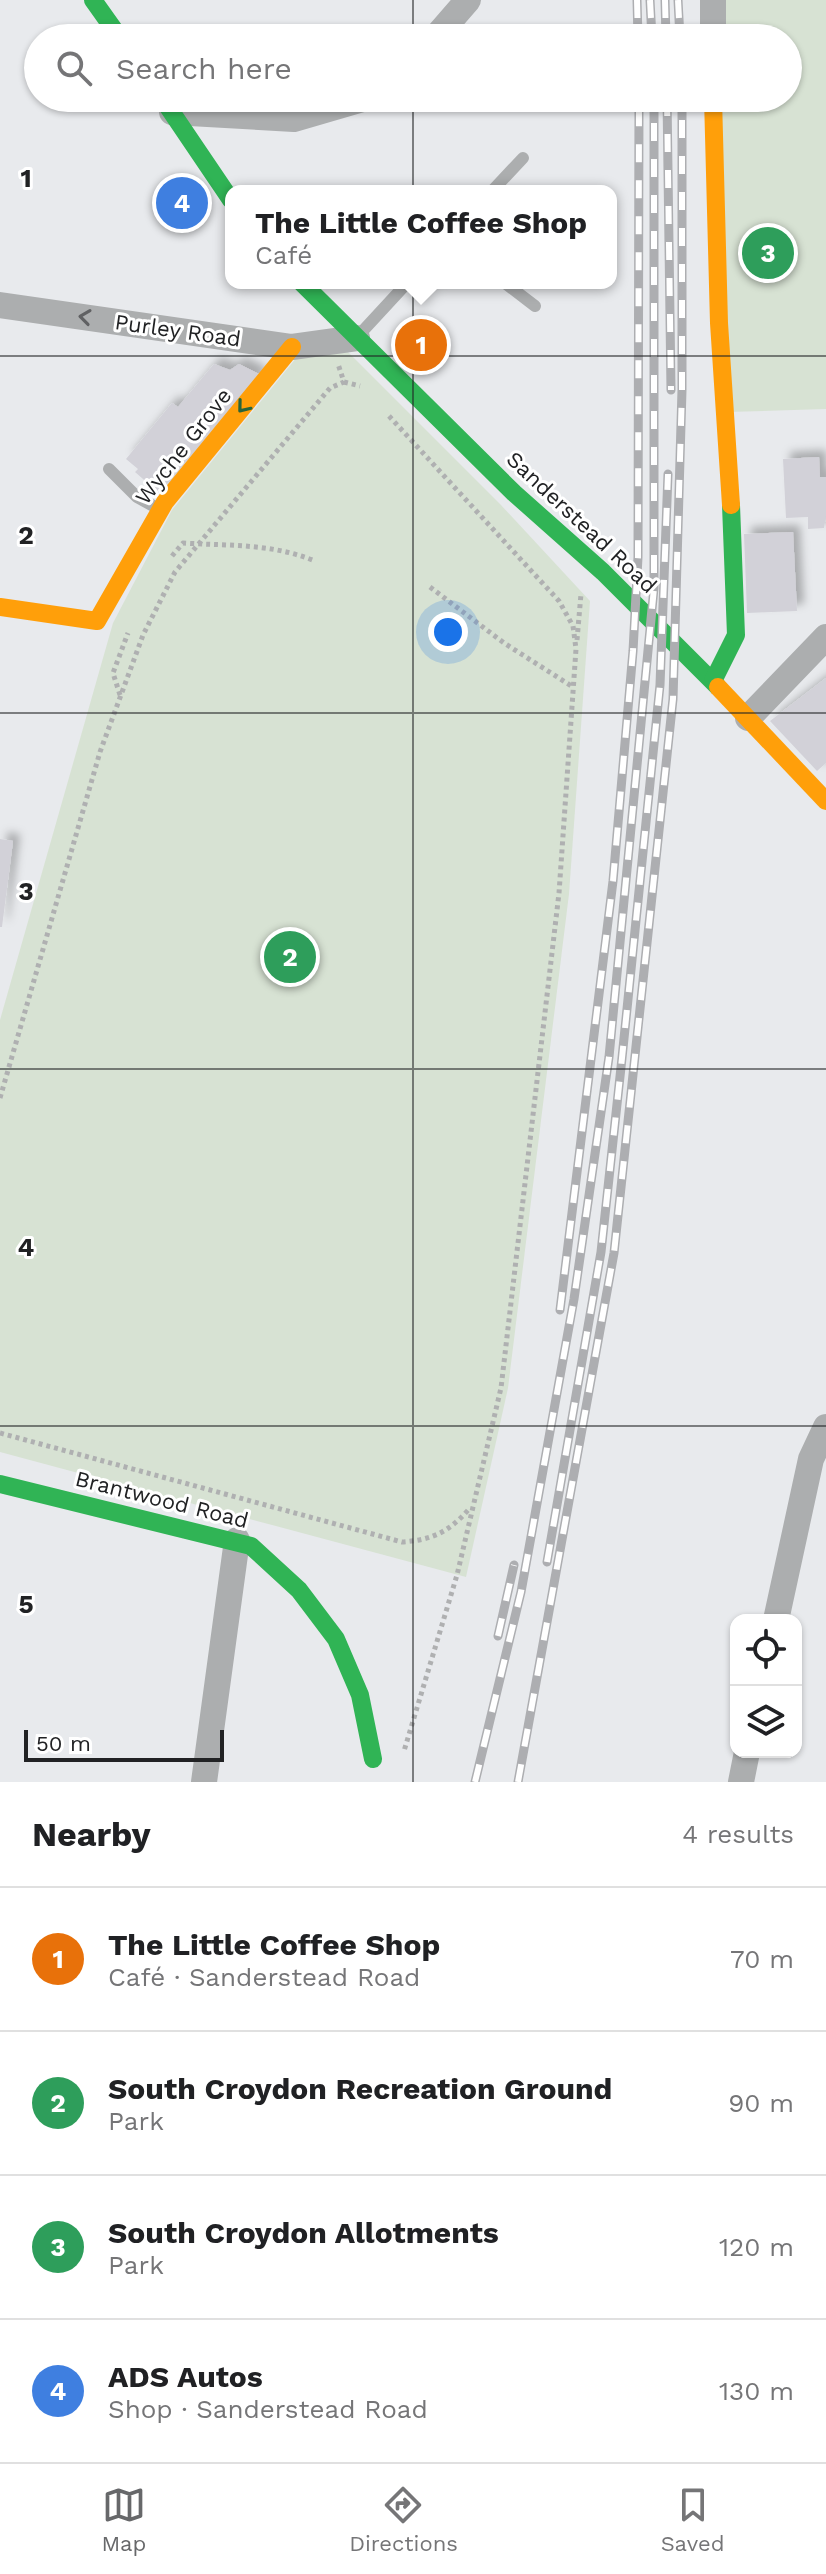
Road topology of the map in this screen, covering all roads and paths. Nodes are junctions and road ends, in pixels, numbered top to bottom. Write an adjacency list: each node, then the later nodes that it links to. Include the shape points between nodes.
1 (93, 0): 4 (street)
2 (468, 0): 5 (street)
3 (713, 0): 6 (street)
4 (110, 24)
5 (447, 24)
6 (713, 24)
7 (172, 112): 13 (street)
8 (230, 112): 9 (street, via 294,119)
9 (318, 112)
10 (713, 112): 35 (street, via 736,635)
11 (523, 158): 12 (lane)
12 (498, 185)
13 (225, 191)
14 (308, 289): 19 (street, Sanderstead Road)
15 (402, 289): 19 (lane)
16 (513, 289): 18 (lane)
17 (0, 305): 21 (street, Purley Road, one-way to 17)
18 (535, 306)
19 (357, 338): 20 (street, Purley Road); 28 (street, Sanderstead Road)
20 (330, 341): 21 (street, Purley Road); 22 (path)
21 (292, 347): 26 (street, Wyche Grove, one-way to 26)
22 (344, 382): 23 (path, via 360,386); 27 (path, via 330,388)
23 (370, 396)
24 (380, 407): 34 (path, via 559,601 573,626)
25 (109, 469): 26 (lane, via 137,497)
26 (160, 510): 31 (street, Wyche Grove, via 97,621)
27 (197, 544): 29 (path, via 288,550); 37 (path, via 175,572 143,635)
28 (585, 556): 34 (path); 35 (street, Sanderstead Road)
29 (315, 561)
30 (430, 587): 36 (path)
31 (0, 607)
32 (132, 624): 37 (path, via 113,673)
33 (826, 637): 38 (street)
34 (576, 649): 36 (path)
35 (713, 681): 38 (street, Sanderstead Road)
36 (573, 687): 44 (path, via 559,893 501,1388)
37 (121, 696): 40 (path)
38 (748, 718): 39 (street, Sanderstead Road)
39 (826, 801)
40 (0, 1098)
41 (826, 1427): 46 (street, via 811,1459)
42 (0, 1433): 44 (path, via 402,1542 429,1540 453,1528)
43 (0, 1484): 45 (street, Brantwood Road)
44 (470, 1508): 48 (path, via 457,1575 400,1764)
45 (237, 1540): 48 (street, Brantwood Road, via 283,1571 334,1632 368,1712); 49 (street)
46 (777, 1614)
47 (746, 1758): 50 (street)
48 (373, 1759)
49 (204, 1782)
50 (741, 1782)

